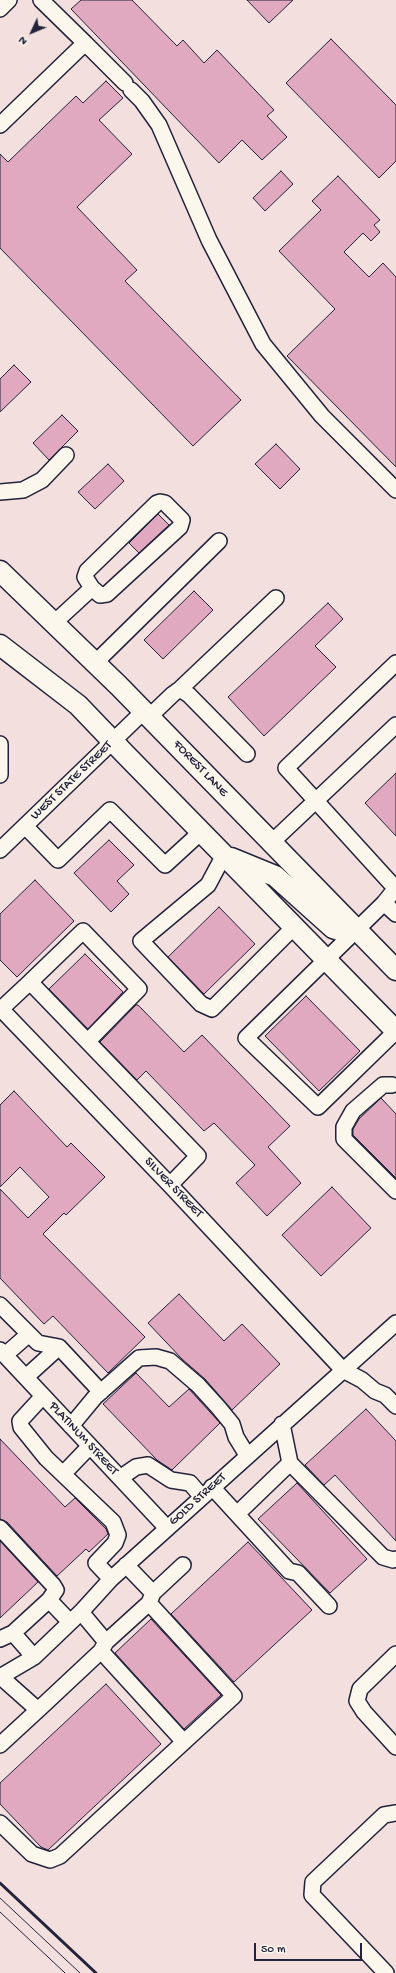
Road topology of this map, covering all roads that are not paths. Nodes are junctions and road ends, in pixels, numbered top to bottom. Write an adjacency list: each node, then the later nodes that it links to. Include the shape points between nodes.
1 (9, 0): 3 (street)
2 (44, 1): 4 (street)
3 (0, 9)
4 (85, 43): 5 (street); 7 (street, via 142,101 159,125 209,240 263,344 322,416)
5 (0, 124)
6 (66, 455): 8 (street, via 42,480 23,490)
7 (396, 490)
8 (0, 492)
9 (219, 541): 15 (street)
10 (0, 571): 13 (main road, FOREST LANE)
11 (92, 588): 11 (street, via 100,595 107,594 180,528 182,520 165,503 157,503 87,571 86,582); 13 (street)
12 (276, 598): 17 (street, WEST STATE STREET)
13 (54, 623): 15 (main road, FOREST LANE)
14 (0, 645): 20 (main road, via 78,704)
15 (95, 663): 18 (main road, FOREST LANE)
16 (396, 663): 24 (street, via 286,768)
17 (180, 689): 18 (street, WEST STATE STREET); 22 (street)
18 (146, 714): 20 (street, WEST STATE STREET); 27 (main road, FOREST LANE)
19 (396, 725): 24 (street)
20 (112, 741): 25 (street, WEST STATE STREET); 26 (main road)
21 (0, 744): 23 (street)
22 (247, 754)
23 (0, 775)
24 (314, 801): 27 (street); 30 (street)
25 (25, 826): 26 (street, via 58,860 110,810 165,865); 28 (street, WEST STATE STREET)
26 (201, 832): 29 (main road)
27 (272, 842): 34 (main road, FOREST LANE)
28 (0, 850)
29 (224, 855): 33 (main road); 33 (street, via 208,885 141,941 201,1004 212,1009); 34 (main road, via 275,876 333,928 345,932)
30 (396, 888): 31 (street)
31 (384, 903): 32 (street); 34 (street)
32 (396, 914)
33 (294, 927): 35 (main road)
34 (357, 930): 35 (street); 36 (main road, FOREST LANE)
35 (326, 960): 39 (main road); 39 (street, via 246,1038 318,1107)
36 (396, 970)
37 (30, 982): 38 (street); 40 (street); 40 (street, via 83,931 138,990)
38 (3, 1016): 42 (street, SILVER STREET)
39 (396, 1031)
40 (88, 1041): 42 (street, via 198,1156)
41 (395, 1085): 43 (street, via 383,1085 353,1112 344,1127 344,1139)
42 (170, 1185): 49 (street, SILVER STREET)
43 (396, 1191)
44 (0, 1305): 46 (street)
45 (396, 1323): 49 (street, GOLD STREET)
46 (29, 1334): 47 (street, via 38,1343); 48 (street)
47 (59, 1347): 50 (street); 51 (street)
48 (2, 1352): 50 (street, PLATINUM STREET)
49 (343, 1370): 53 (street, SILVER STREET, via 362,1380 374,1391 385,1395); 54 (street, GOLD STREET)
50 (26, 1377): 52 (street, PLATINUM STREET)
51 (100, 1392): 55 (street); 57 (street, via 139,1358 156,1357 170,1361 198,1385 218,1407 232,1424 236,1437)
52 (43, 1396): 55 (street, PLATINUM STREET); 59 (street, via 20,1422 21,1427 46,1458)
53 (396, 1406)
54 (282, 1424): 57 (street, GOLD STREET); 58 (street)
55 (71, 1426): 56 (street, PLATINUM STREET)
56 (90, 1446): 59 (street); 60 (street, PLATINUM STREET)
57 (248, 1455): 61 (street, GOLD STREET)
58 (290, 1462): 62 (street); 65 (street, via 383,1557)
59 (64, 1473): 68 (street, via 113,1522 118,1535 115,1543 96,1563)
60 (120, 1478): 61 (street, via 136,1467 148,1465 171,1480 190,1483); 64 (street, PLATINUM STREET)
61 (207, 1492): 62 (street); 64 (street, GOLD STREET)
62 (237, 1514): 71 (street, via 290,1571 298,1572)
63 (0, 1528): 70 (street, via 53,1585 56,1590)
64 (167, 1528): 66 (street, GOLD STREET)
65 (396, 1560)
66 (126, 1565): 68 (street, GOLD STREET); 69 (street)
67 (183, 1565): 69 (street)
68 (111, 1579): 72 (street, GOLD STREET)
69 (151, 1598): 75 (street); 80 (street, via 234,1696)
70 (49, 1600): 73 (street); 74 (street)
71 (329, 1606)
72 (81, 1612): 73 (street, GOLD STREET); 75 (street)
73 (70, 1622): 77 (street, GOLD STREET)
74 (7, 1636): 77 (street)
75 (104, 1647): 79 (street); 80 (street)
76 (396, 1654): 82 (street, via 360,1689 357,1701)
77 (34, 1657): 78 (street, GOLD STREET)
78 (1, 1677): 79 (street)
79 (38, 1710): 81 (street)
80 (184, 1742): 84 (street, via 60,1856 50,1860 32,1854)
81 (0, 1746)
82 (396, 1747)
83 (396, 1813): 85 (street, via 384,1815 313,1882 312,1896)
84 (0, 1823)
85 (386, 1973)

